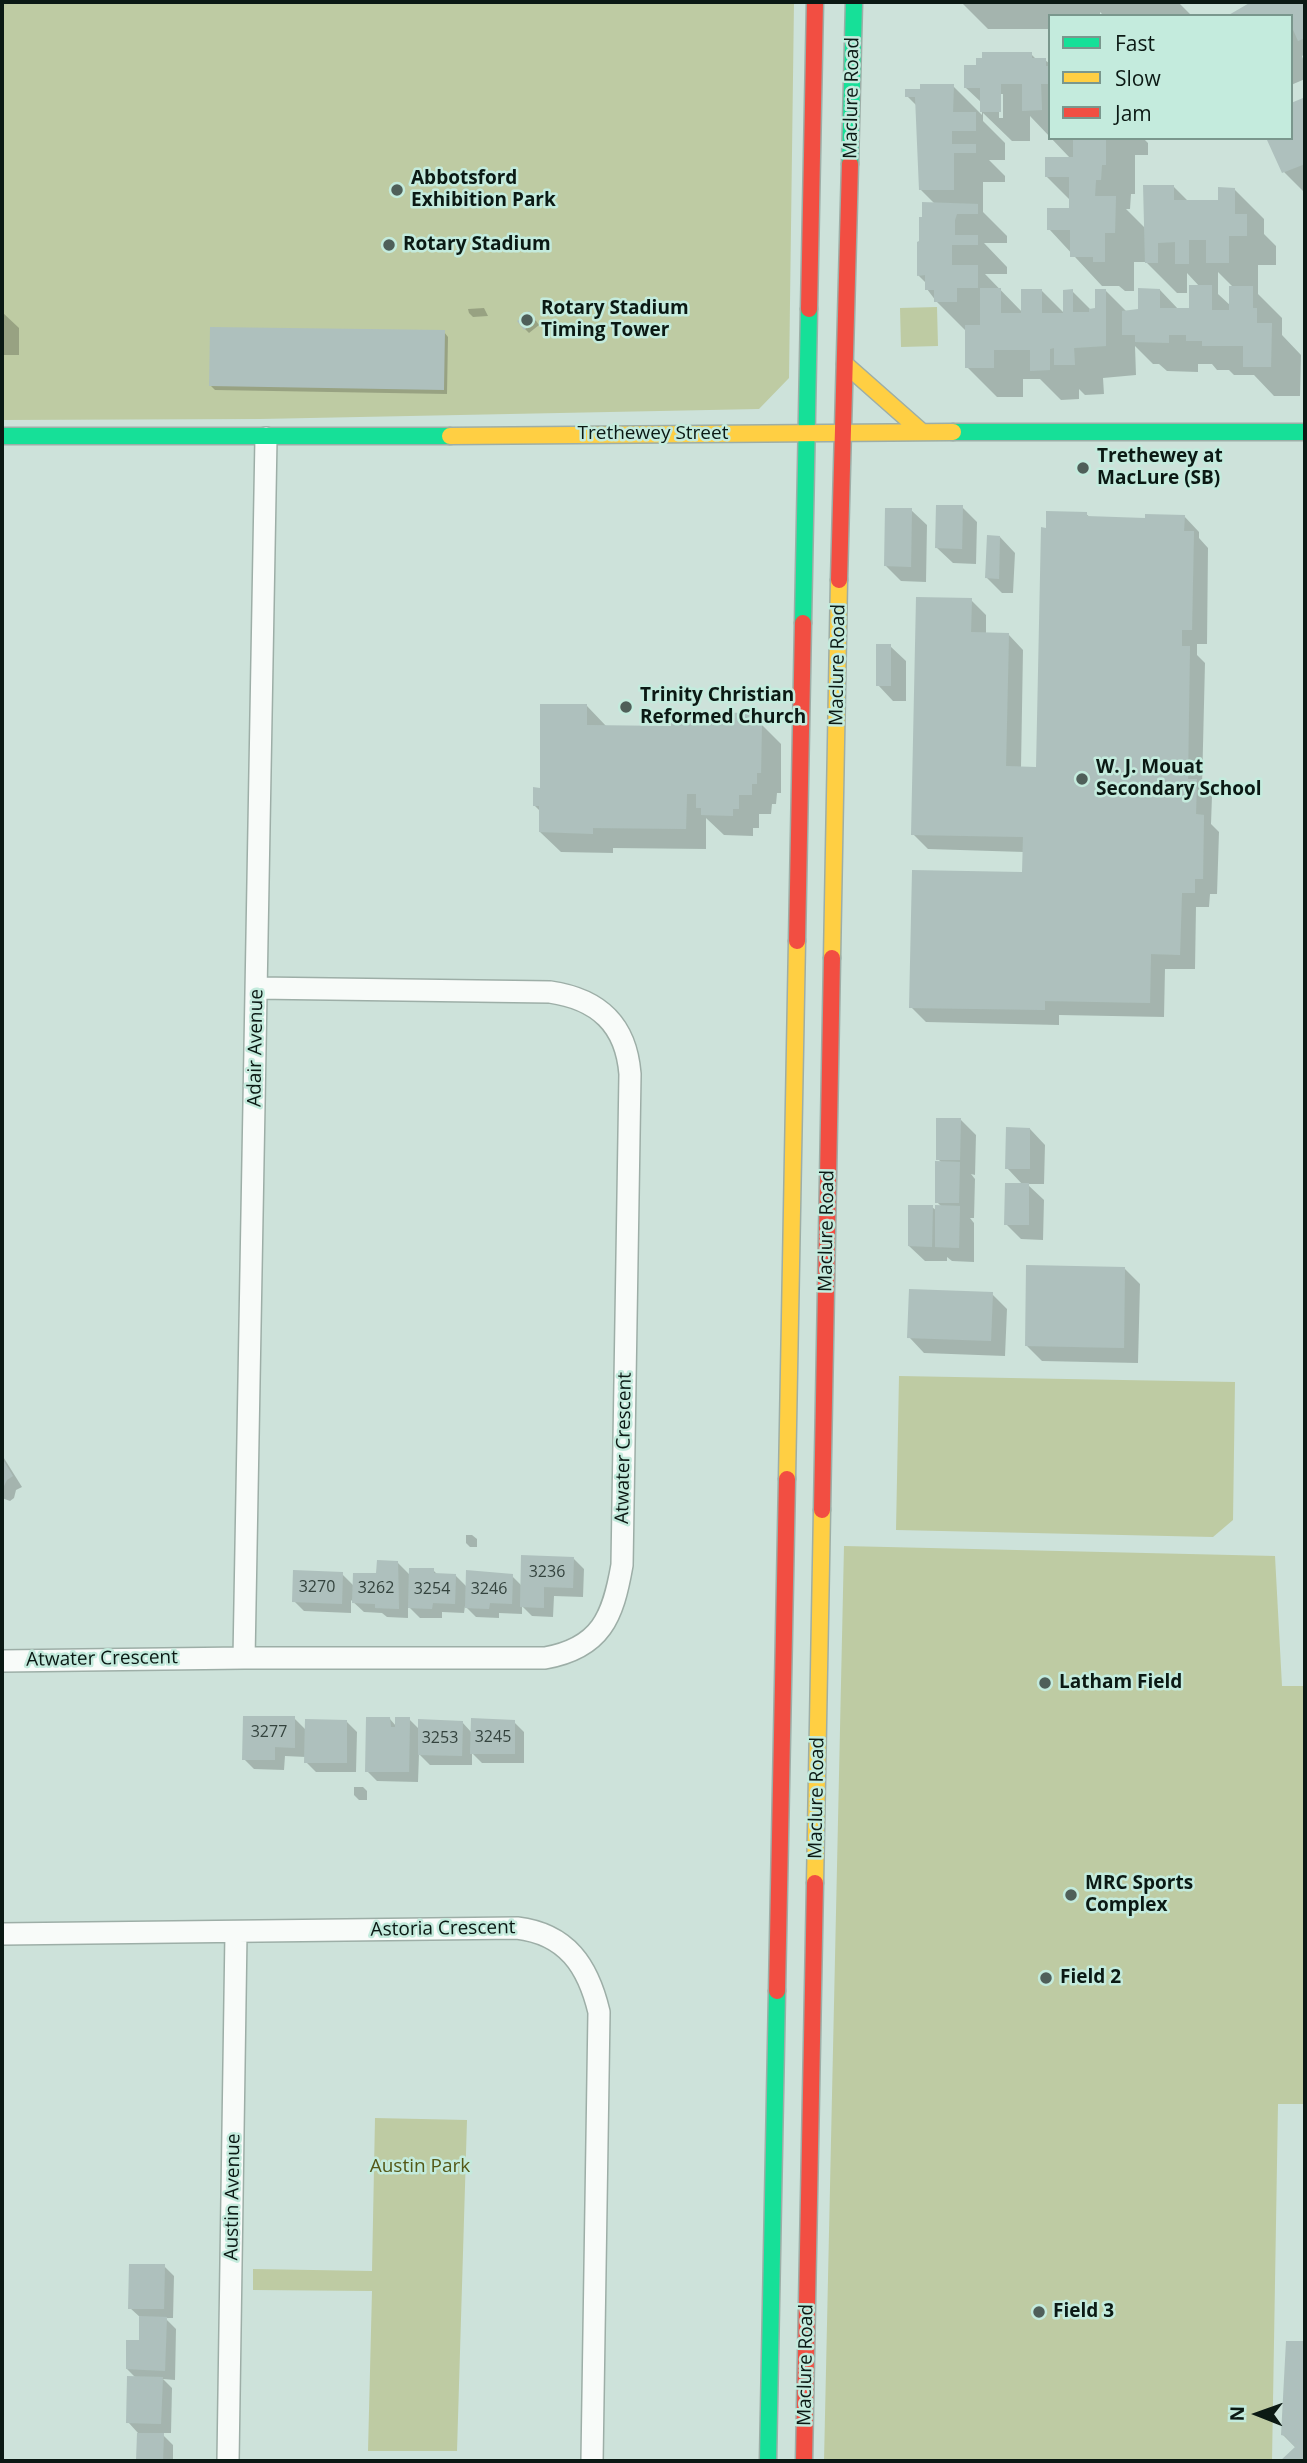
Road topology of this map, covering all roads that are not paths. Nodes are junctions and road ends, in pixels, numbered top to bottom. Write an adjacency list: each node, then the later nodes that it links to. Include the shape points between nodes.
1 (815, 2): 6 (main road, Maclure Road)
2 (854, 2): 3 (main road, Maclure Road)
3 (845, 364): 4 (main road); 7 (main road, Maclure Road)
4 (922, 432): 5 (main road, Trethewey Street); 7 (main road, Trethewey Street)
5 (1305, 432)
6 (807, 433): 7 (main road, Trethewey Street); 9 (main road, Trethewey Street); 17 (main road, Maclure Road)
7 (843, 433): 18 (main road, Maclure Road)
8 (2, 436): 9 (main road, Trethewey Street)
9 (266, 438): 10 (street, Adair Avenue)
10 (257, 988): 11 (street, Adair Avenue); 11 (street, Atwater Crescent, via 550,992 572,995 595,1007 621,1036 629,1074 622,1566 606,1622 594,1639 566,1654 545,1658)
11 (244, 1658): 12 (street, Atwater Crescent)
12 (2, 1661)
13 (236, 1933): 14 (street, Astoria Crescent); 15 (street, Austin Avenue); 16 (street, Astoria Crescent, via 517,1927 551,1937 581,1964 593,1986 599,2012)
14 (2, 1934)
15 (228, 2461)
16 (592, 2461)
17 (768, 2461)
18 (804, 2461)

